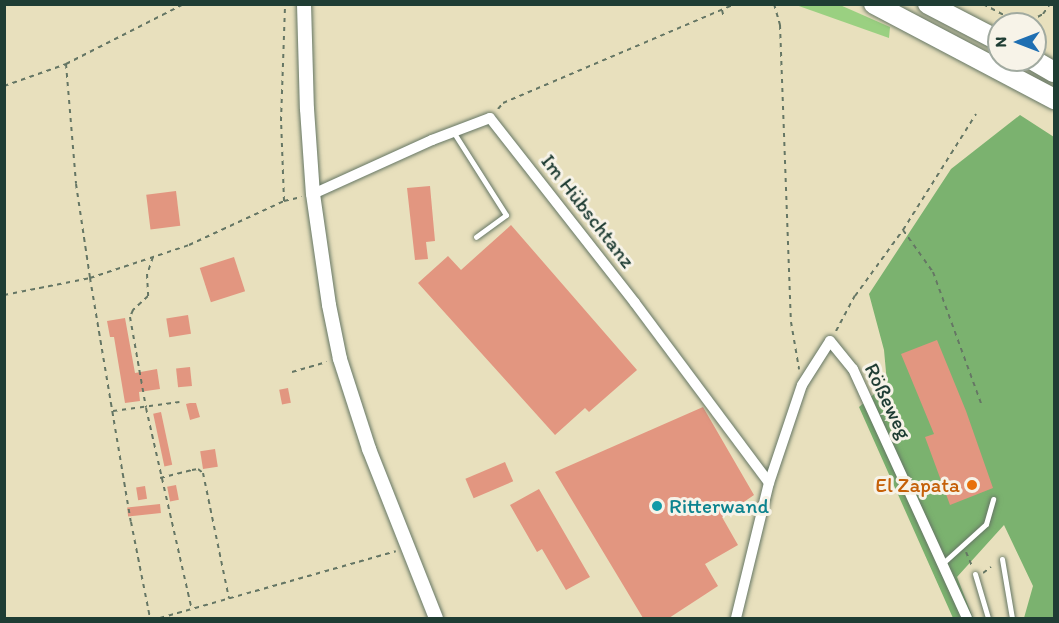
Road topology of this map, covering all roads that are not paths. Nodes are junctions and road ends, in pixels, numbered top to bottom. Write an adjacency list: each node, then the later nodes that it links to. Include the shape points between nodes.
1 (304, 4): 7 (street)
2 (874, 4): 5 (highway)
3 (928, 4): 4 (highway)
4 (987, 35)
5 (1054, 99)
6 (453, 131): 7 (street); 8 (lane, via 506,215); 9 (street, Im Hübschtanz, via 490,118)
7 (313, 194): 14 (street, via 328,305 340,359 369,449)
8 (476, 237)
9 (769, 483): 12 (street, Rößeweg, via 802,385 830,341 852,369); 15 (street)
10 (993, 499): 12 (lane, via 986,524)
11 (1002, 560): 18 (lane)
12 (943, 563): 16 (street, Rößeweg)
13 (979, 574): 17 (lane)
14 (436, 618)
15 (736, 618)
16 (967, 618)
17 (988, 618)
18 (1012, 618)

